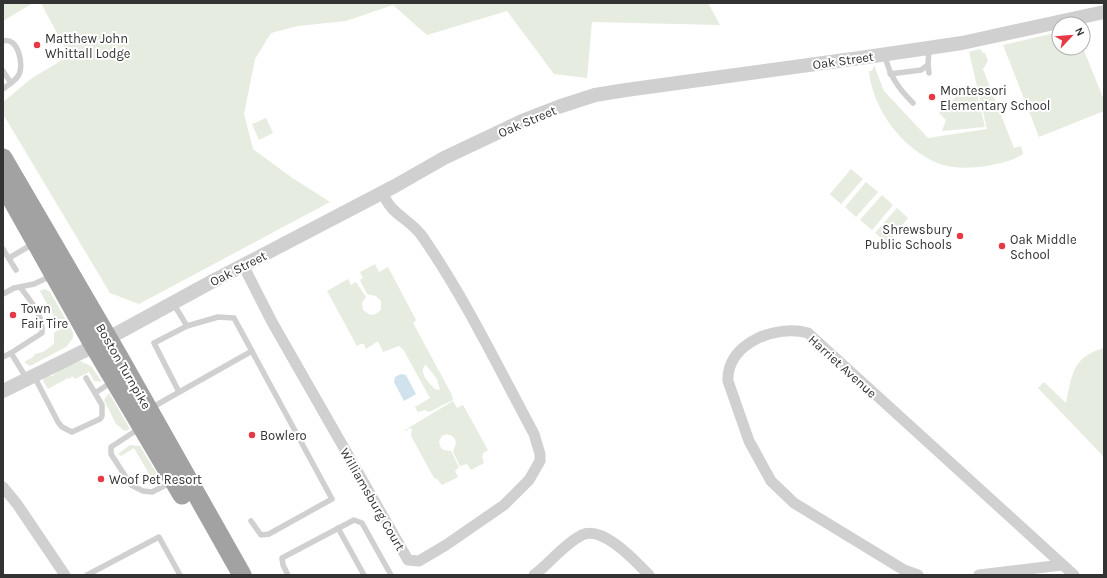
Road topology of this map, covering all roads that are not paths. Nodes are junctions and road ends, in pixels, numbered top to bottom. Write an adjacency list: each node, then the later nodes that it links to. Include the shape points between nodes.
1 (1104, 12): 3 (street, Oak Street)
2 (3, 41): 9 (lane, via 12,42 18,50 21,67 19,76)
3 (929, 48): 4 (street, Oak Street); 5 (lane)
4 (885, 54): 8 (lane); 14 (street, Oak Street, via 588,97 518,123 444,158)
5 (928, 65): 7 (lane); 8 (lane, via 921,70)
6 (3, 71): 9 (lane)
7 (929, 73)
8 (890, 74): 11 (lane, via 897,87)
9 (10, 83): 10 (lane)
10 (3, 88)
11 (913, 103)
12 (3, 158): 25 (highway, Boston Turnpike)
13 (3, 184): 15 (highway, Boston Turnpike)
14 (383, 192): 18 (street, Oak Street); 18 (street, Williamsburg Court, via 389,207 416,228 445,269 534,434 540,454 540,461 529,480 504,505 419,561 408,560 272,322)
15 (37, 242): 17 (lane); 20 (highway, Boston Turnpike)
16 (3, 249): 17 (lane)
17 (9, 258): 19 (lane)
18 (243, 265): 23 (street, Oak Street)
19 (16, 270)
20 (55, 274): 21 (lane, via 34,284); 25 (highway, Boston Turnpike)
21 (20, 287): 22 (lane); 27 (lane, via 35,308 43,325 42,333)
22 (3, 294)
23 (173, 303): 24 (lane); 25 (street, Oak Street)
24 (187, 326): 26 (lane, via 218,317 234,318); 34 (lane, via 154,343)
25 (101, 342): 29 (street, Oak Street); 31 (highway, Boston Turnpike); 35 (highway, Boston Turnpike)
26 (252, 351): 34 (lane); 39 (lane, via 332,499 269,534 261,535)
27 (11, 353): 28 (lane); 29 (lane)
28 (3, 357)
29 (30, 377): 32 (street, Oak Street); 33 (lane, via 58,422 68,431 78,430 102,416 102,405)
30 (86, 378): 33 (lane)
31 (114, 381): 33 (lane); 36 (highway, Boston Turnpike)
32 (3, 391)
33 (95, 392)
34 (179, 392): 35 (lane)
35 (149, 409): 47 (highway, Boston Turnpike)
36 (142, 427): 37 (highway, Boston Turnpike); 37 (lane, via 111,447 111,454 131,485 137,488 152,492)
37 (174, 481): 46 (highway, Boston Turnpike)
38 (3, 487): 43 (street)
39 (251, 520)
40 (338, 528): 48 (lane, via 282,558); 49 (lane); 50 (lane, via 354,520 362,523)
41 (1062, 565): 52 (street, Harriet Avenue, via 808,333 783,330 743,348 731,362 728,381 749,441 771,481 794,503 904,570); 53 (street); 54 (street, Harriet Avenue)
42 (538, 574): 51 (street, via 574,540 584,534 590,534 618,546)
43 (65, 575)
44 (87, 575): 45 (lane, via 159,537)
45 (180, 575)
46 (227, 575)
47 (242, 575)
48 (288, 575)
49 (364, 575)
50 (391, 575)
51 (649, 575)
52 (918, 575)
53 (980, 575)
54 (1074, 575)

